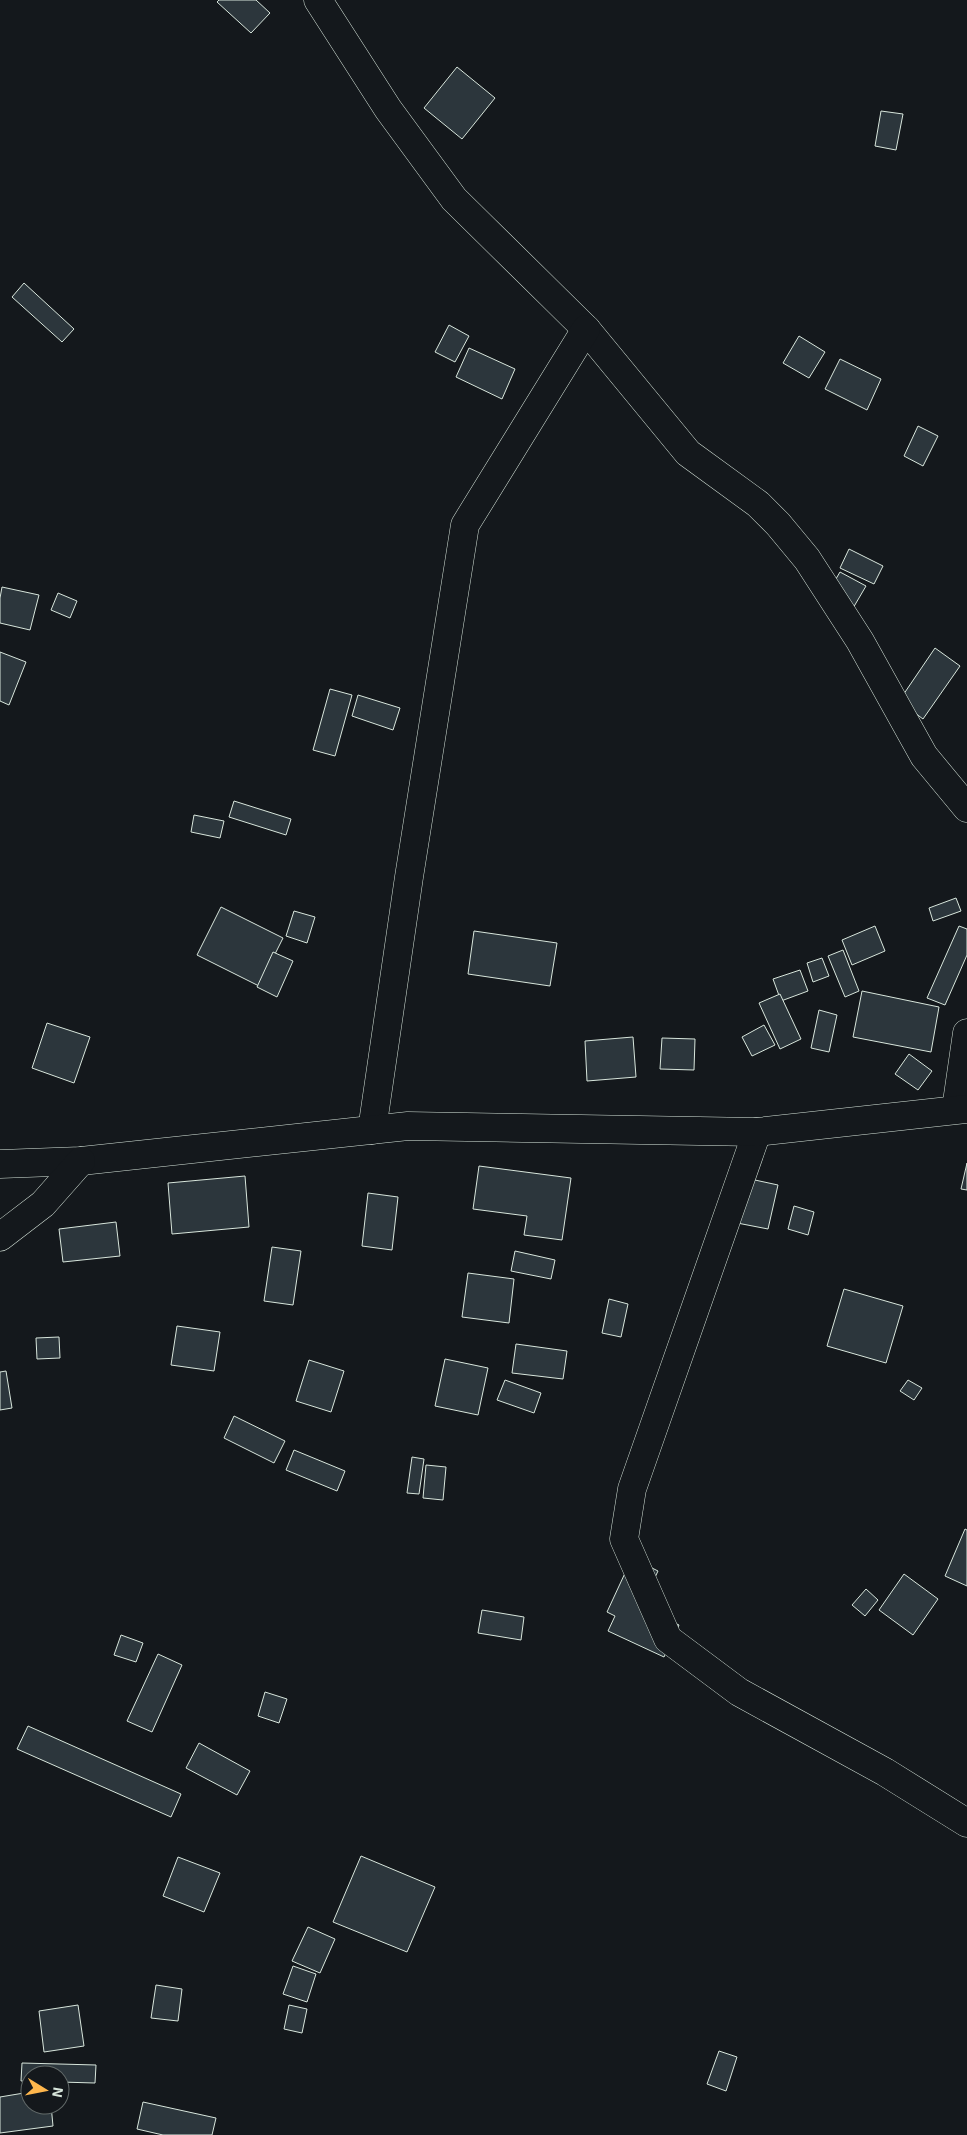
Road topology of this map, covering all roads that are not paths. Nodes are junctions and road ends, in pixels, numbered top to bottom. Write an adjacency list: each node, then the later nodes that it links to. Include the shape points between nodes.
1 (318, 0): 2 (street, via 388,109 454,199)
2 (586, 329): 3 (street, via 688,453 758,504 806,559 860,641 924,756); 6 (street, via 465,525)
3 (967, 808)
4 (967, 1033): 5 (street)
5 (961, 1109): 7 (street)
6 (372, 1130): 7 (street, via 408,1126); 8 (street)
7 (757, 1132): 11 (street, via 638,1470 624,1539 668,1639 739,1692 885,1772)
8 (81, 1161): 9 (street); 10 (street, via 44,1204)
9 (0, 1164)
10 (0, 1237)
11 (967, 1823)

